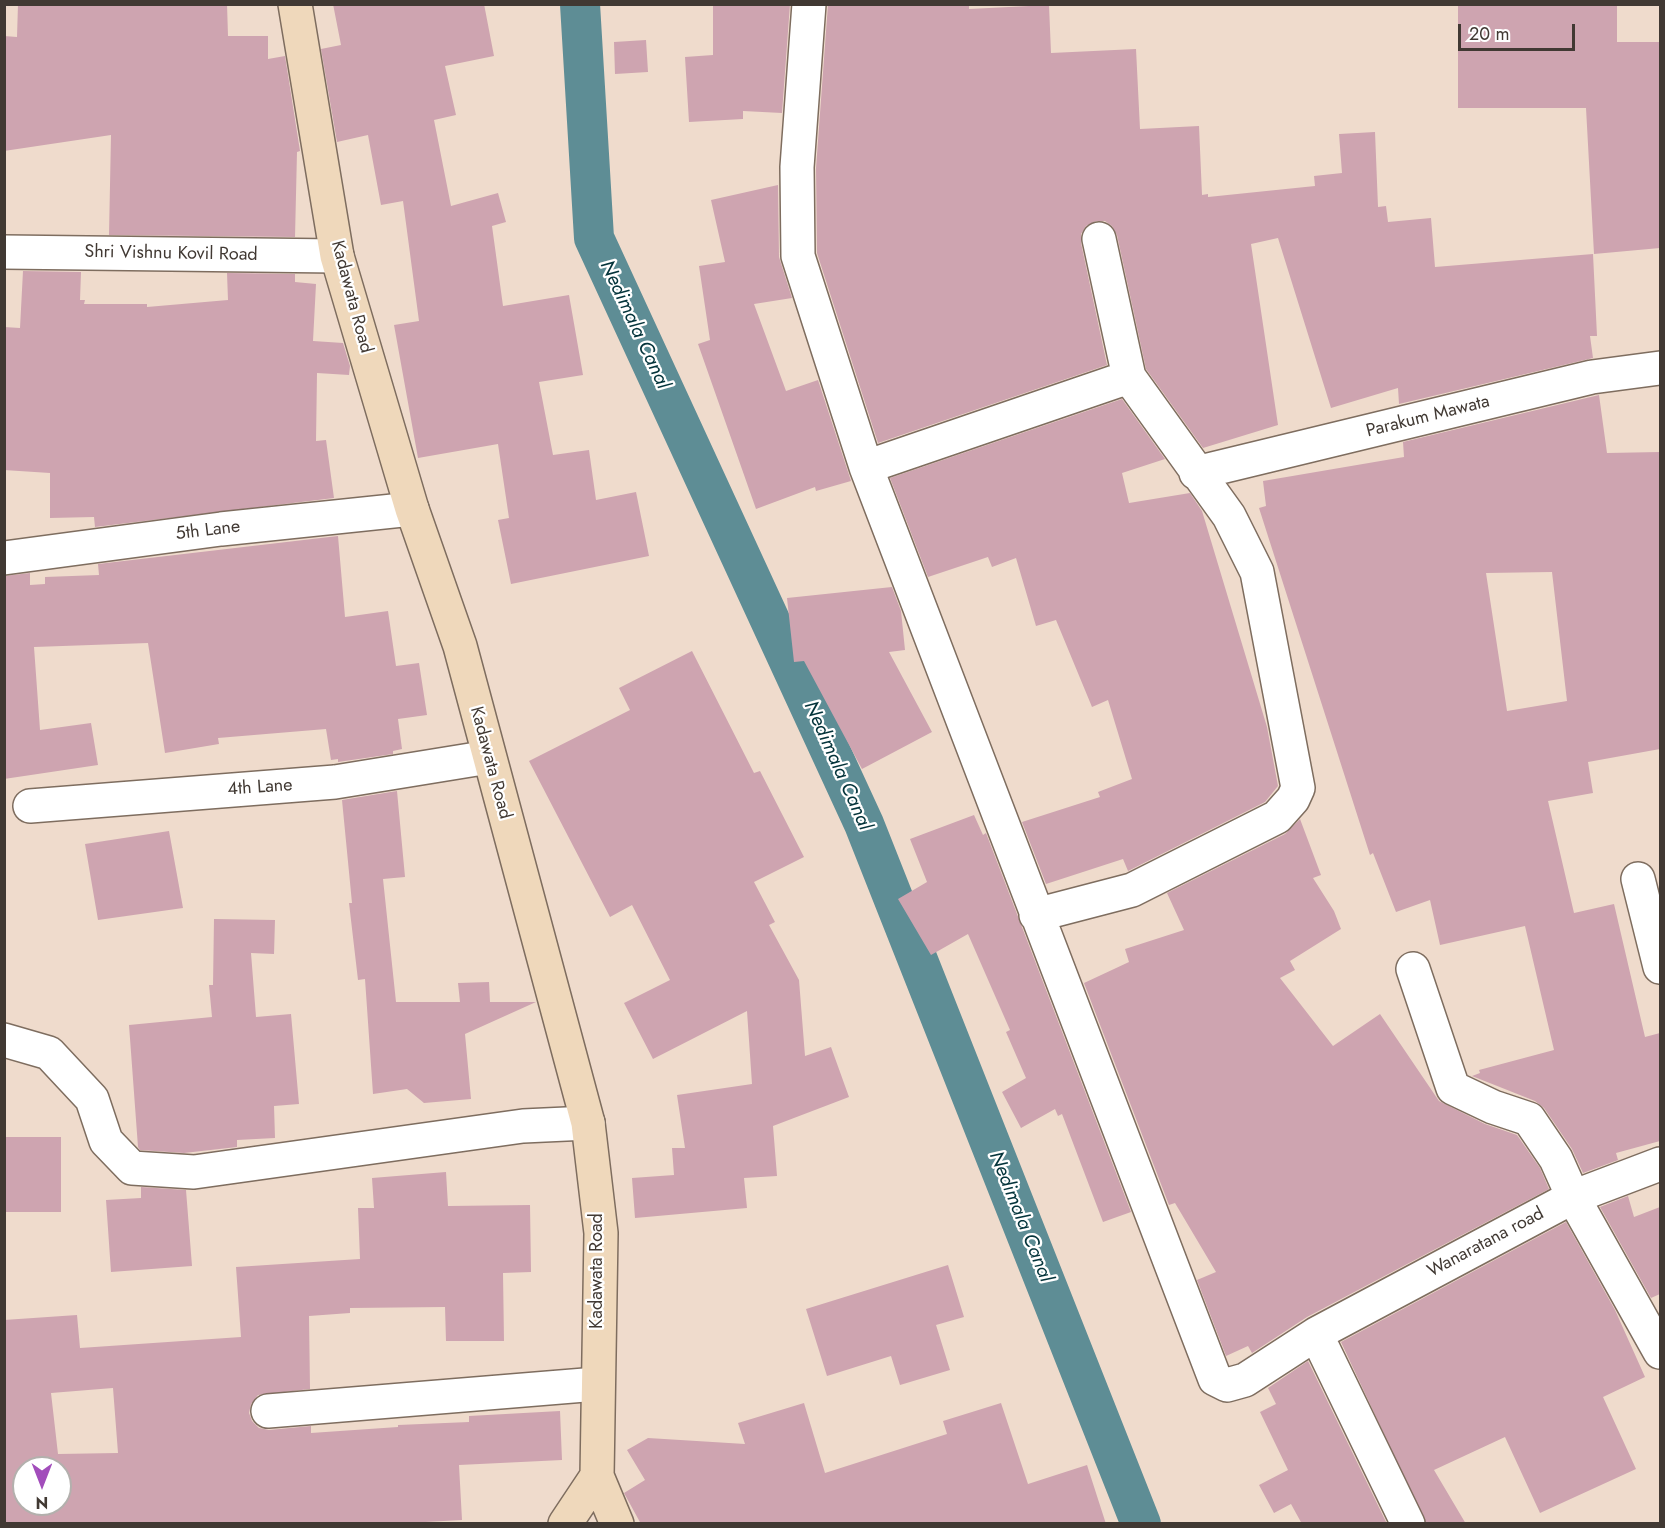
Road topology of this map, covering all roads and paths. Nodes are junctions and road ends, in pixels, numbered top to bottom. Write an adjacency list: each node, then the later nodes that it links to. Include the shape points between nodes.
1 (295, 4): 5 (street, Kadawata Road)
2 (809, 4): 8 (street, Wanaratana road, via 797,167 798,256)
3 (1099, 239): 7 (street)
4 (4, 252): 5 (street, Shri Vishnu Kovil Road)
5 (337, 256): 10 (street, Kadawata Road)
6 (1660, 368): 9 (street, Parakum Mawata, via 1592,377)
7 (1129, 377): 8 (street); 9 (street)
8 (866, 467): 15 (street, Wanaratana road)
9 (1196, 473): 15 (street, via 1229,516 1257,572 1298,788 1277,817 1132,890)
10 (412, 509): 11 (street, 5th Lane); 12 (street, Kadawata Road, via 460,646)
11 (4, 558)
12 (489, 757): 13 (street, 4th Lane, via 335,782); 19 (street, Kadawata Road)
13 (30, 806)
14 (1638, 879): 16 (street)
15 (1036, 915): 22 (street, Wanaratana road, via 1215,1379 1227,1384 1245,1380)
16 (1660, 967)
17 (1413, 969): 21 (street, via 1453,1088 1529,1119 1556,1159)
18 (4, 1040): 19 (street, via 49,1053 92,1099 106,1141 132,1168 194,1172 523,1126)
19 (588, 1123): 24 (street, Kadawata Road, via 600,1233)
20 (1660, 1164): 21 (street, Wanaratana road)
21 (1573, 1197): 22 (street, Wanaratana road); 23 (street)
22 (1316, 1334): 29 (street)
23 (1660, 1352)
24 (597, 1384): 25 (street); 26 (street, Kadawata Road)
25 (268, 1411)
26 (597, 1476): 27 (street); 28 (street)
27 (565, 1524)
28 (617, 1524)
29 (1408, 1524)

